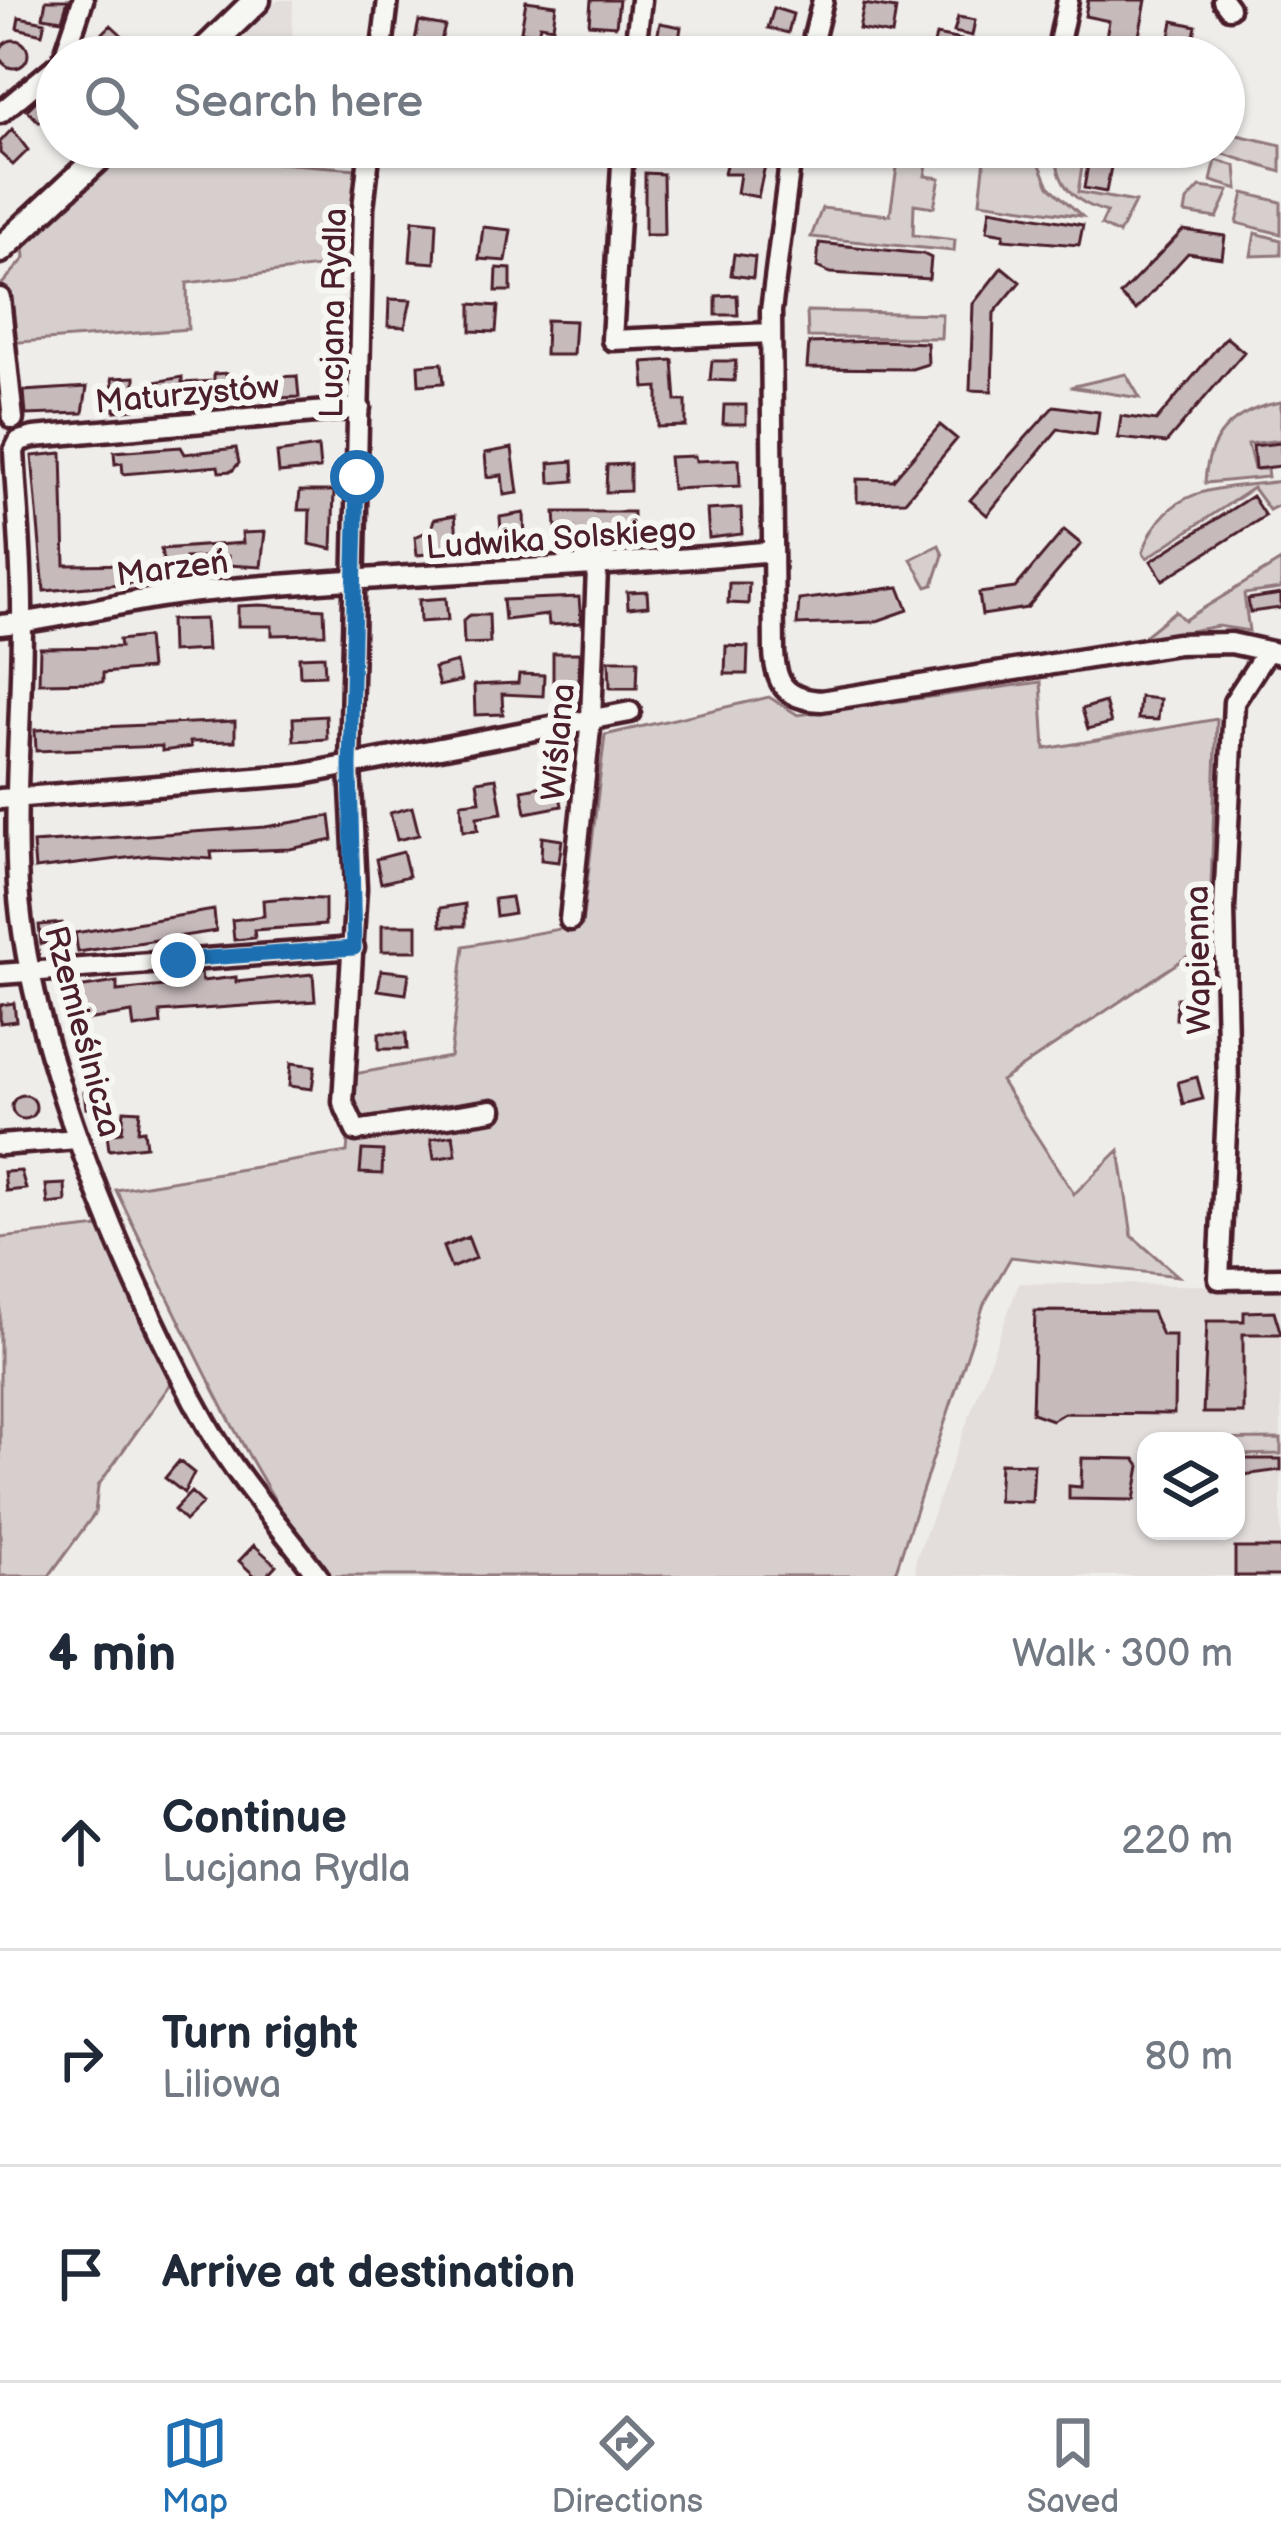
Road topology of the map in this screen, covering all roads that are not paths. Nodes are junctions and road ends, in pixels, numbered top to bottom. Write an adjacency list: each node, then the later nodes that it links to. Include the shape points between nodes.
1 (83, 0): 7 (street)
2 (257, 0): 8 (main road)
3 (388, 0): 9 (street)
4 (641, 0): 10 (street)
5 (823, 0): 11 (street)
6 (1068, 0): 12 (street)
7 (74, 36)
8 (220, 36)
9 (384, 36)
10 (637, 36)
11 (814, 36)
12 (1060, 36)
13 (36, 83): 14 (street)
14 (0, 112)
15 (88, 168): 19 (main road)
16 (368, 168): 22 (street, Lucjana Rydla)
17 (622, 168): 21 (street, via 612,340)
18 (789, 168): 21 (street)
19 (0, 250)
20 (0, 298): 23 (street)
21 (771, 333): 25 (street)
22 (360, 408): 24 (street, Maturzystów); 27 (street, Lucjana Rydla)
23 (14, 419)
24 (19, 441): 28 (street, Rzemieślnicza)
25 (772, 551): 26 (street, Ludwika Solskiego); 30 (street, Wapienna, via 775,672 788,694 820,701 1177,644)
26 (597, 569): 27 (street, Ludwika Solskiego); 32 (street, Wiślana)
27 (353, 578): 28 (street, Marzeń, via 165,596); 33 (street, Lucjana Rydla)
28 (22, 621): 29 (street, Marzeń); 34 (street, Rzemieślnicza)
29 (0, 625)
30 (1274, 653): 42 (street, Wapienna, via 1234,702 1219,1279)
31 (630, 712): 32 (street)
32 (591, 719): 33 (street); 35 (street, Wiślana)
33 (350, 767): 34 (street); 36 (street, Lucjana Rydla)
34 (8, 797): 37 (street, Rzemieślnicza)
35 (570, 920)
36 (354, 948): 37 (street); 39 (street, Lucjana Rydla, via 342,1073 356,1131)
37 (31, 971): 38 (street); 40 (street, Rzemieślnicza)
38 (0, 974)
39 (492, 1110)
40 (77, 1138): 41 (street); 43 (street, Rzemieślnicza, via 211,1431)
41 (0, 1145)
42 (1281, 1278)
43 (318, 1576)

